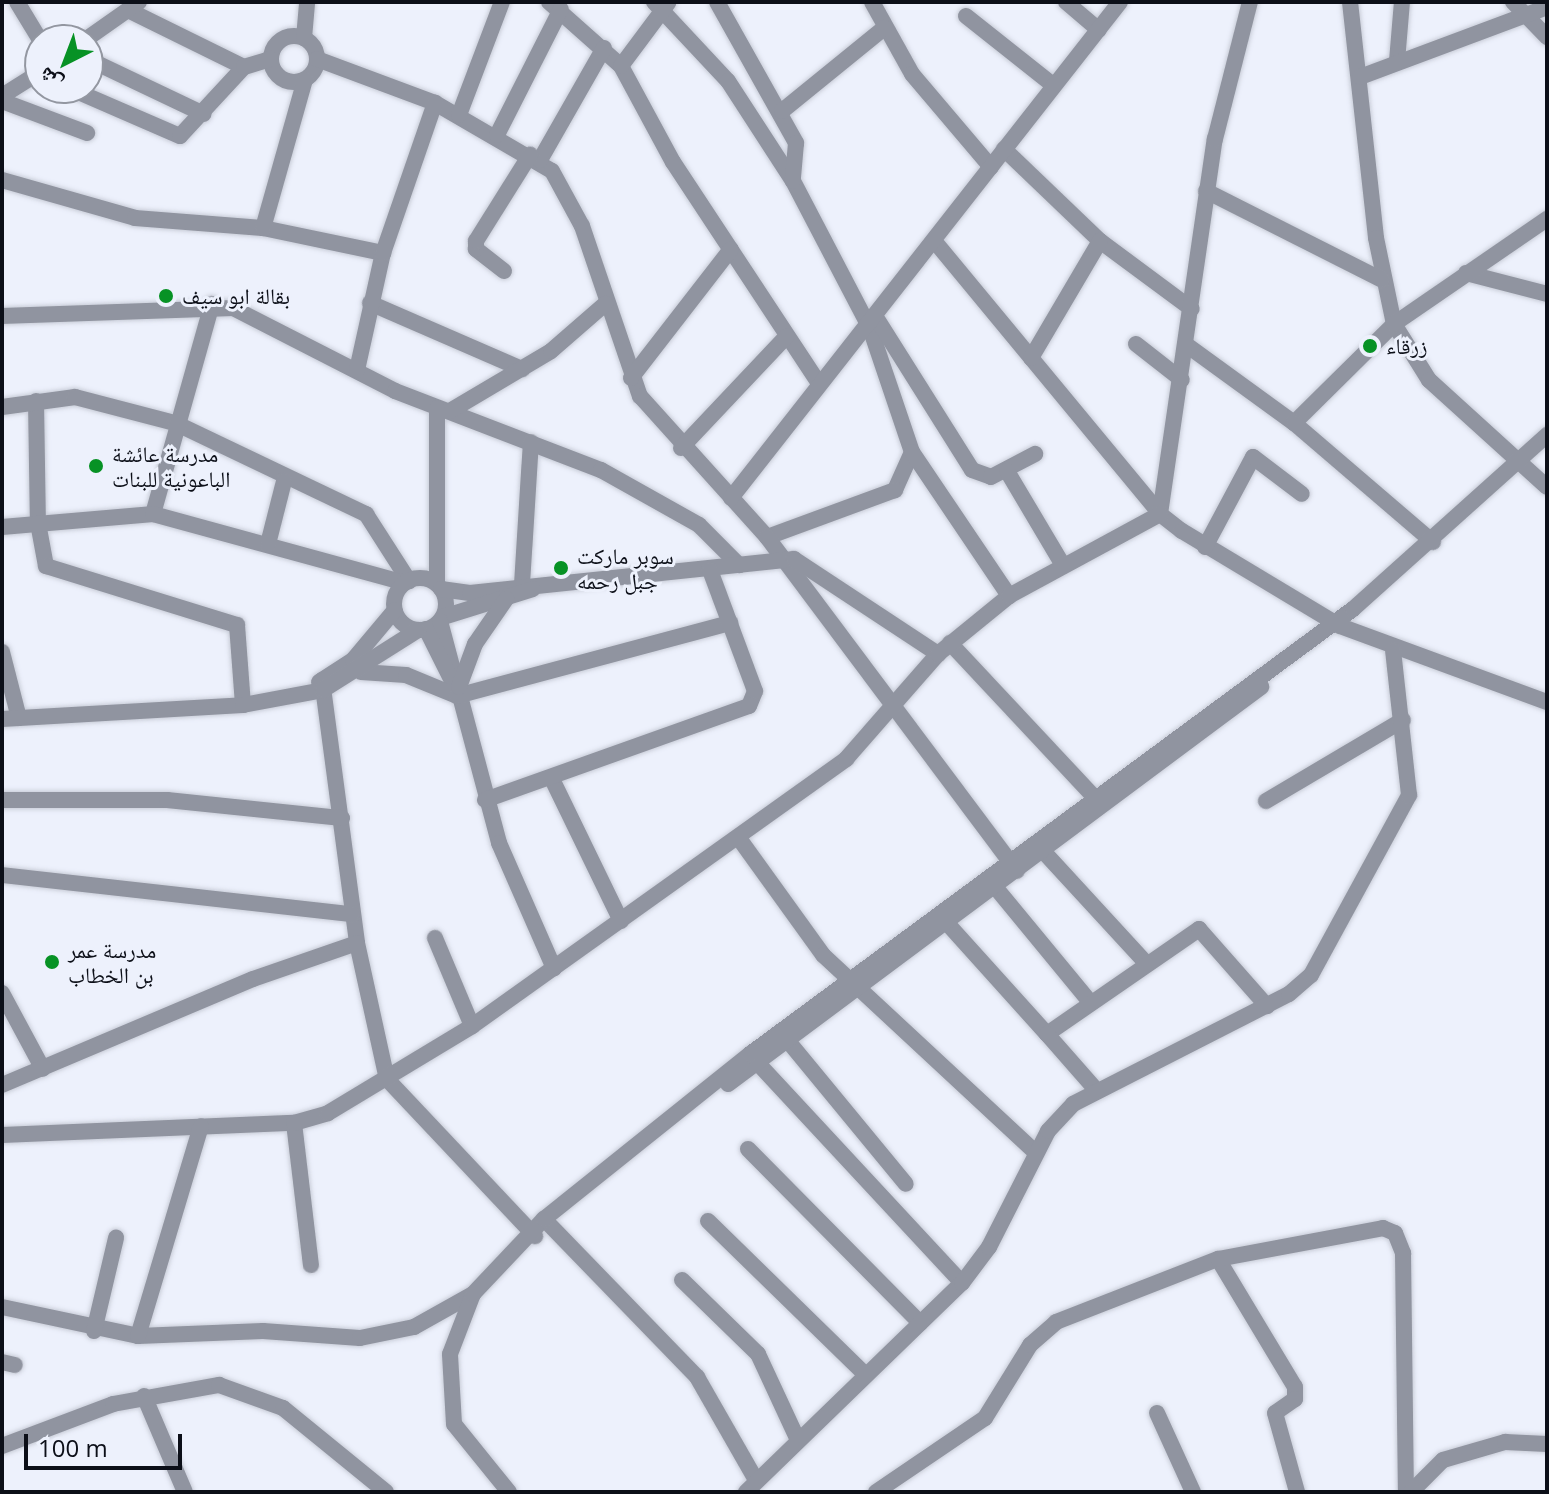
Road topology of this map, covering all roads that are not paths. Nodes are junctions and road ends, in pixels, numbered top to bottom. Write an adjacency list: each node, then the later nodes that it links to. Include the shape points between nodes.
1 (17, 2): 17 (street)
2 (307, 2): 22 (street)
3 (502, 2): 39 (street)
4 (717, 2): 37 (street)
5 (872, 2): 19 (street)
6 (1066, 2): 20 (street)
7 (1120, 2): 20 (street)
8 (1250, 2): 47 (street)
9 (1350, 2): 30 (street)
10 (1402, 2): 26 (street)
11 (662, 4): 27 (street); 46 (street, via 736,91)
12 (134, 6): 18 (street); 29 (street)
13 (555, 6): 23 (street); 41 (street)
14 (1547, 7): 15 (street)
15 (1519, 8): 21 (street); 26 (street)
16 (966, 16): 33 (street)
17 (30, 24)
18 (104, 27)
19 (884, 28): 37 (street); 44 (street, via 922,88)
20 (1099, 30): 33 (street)
21 (1547, 37)
22 (304, 38): 24 (street, via 282,40); 25 (street)
23 (604, 48): 27 (street); 43 (street)
24 (271, 59): 29 (street); 31 (street, via 282,79)
25 (317, 59): 31 (street); 35 (street)
26 (1397, 61): 30 (street)
27 (621, 66): 52 (street)
28 (104, 67): 38 (street)
29 (244, 67): 38 (street)
30 (1360, 77): 56 (street)
31 (305, 80): 49 (street)
32 (24, 82): 34 (street)
33 (1053, 85): 42 (street)
34 (4, 93): 40 (street)
35 (435, 103): 39 (street); 53 (street)
36 (104, 104): 38 (street, via 173,136 188,132)
37 (782, 111): 46 (street, via 798,151)
38 (204, 114)
39 (459, 115): 41 (street)
40 (87, 133)
41 (497, 135): 43 (street)
42 (1004, 149): 44 (street); 50 (street)
43 (535, 158): 54 (street, via 476,241 476,249); 60 (street, via 582,226)
44 (991, 167): 51 (street)
45 (2, 180): 49 (street, via 135,218)
46 (793, 181): 63 (street)
47 (1206, 191): 56 (street); 61 (street)
48 (1547, 219): 55 (street)
49 (263, 228): 53 (street)
50 (1100, 241): 61 (street); 68 (street)
51 (936, 243): 63 (street); 68 (street)
52 (731, 249): 65 (street); 71 (street)
53 (383, 253): 58 (street)
54 (504, 271)
55 (1466, 273): 57 (street); 64 (street)
56 (1382, 280): 64 (street)
57 (1547, 294)
58 (370, 303): 69 (street); 70 (street)
59 (212, 304): 62 (street); 70 (street, via 253,316); 77 (street)
60 (605, 304): 69 (street); 71 (street)
61 (1192, 309): 67 (street)
62 (2, 316)
63 (874, 323): 73 (street); 82 (street); 86 (street, via 972,470 991,477)
64 (1394, 324): 78 (street); 84 (street, via 1429,380)
65 (787, 336): 73 (street); 81 (street)
66 (1136, 344): 72 (street)
67 (1188, 346): 72 (street); 78 (street)
68 (1031, 358): 92 (street)
69 (522, 369): 76 (street)
70 (357, 370): 76 (street)
71 (631, 378): 81 (street)
72 (1182, 380): 92 (street)
73 (818, 382): 90 (street)
74 (36, 401): 75 (street); 77 (street, via 87,399); 93 (street)
75 (2, 407)
76 (444, 410): 80 (street); 97 (street)
77 (175, 423): 87 (street); 91 (street)
78 (1294, 423): 96 (street)
79 (1547, 435): 84 (street)
80 (531, 442): 102 (street, via 691,519); 107 (street)
81 (681, 448): 90 (street)
82 (912, 452): 95 (street, via 895,490); 109 (street)
83 (1035, 454): 86 (street)
84 (1524, 454): 85 (street); 88 (street); 96 (street)
85 (1547, 455)
86 (1007, 471): 101 (street)
87 (284, 481): 98 (street); 105 (street, via 373,519)
88 (1547, 487)
89 (1302, 494): 99 (street, via 1253,457)
90 (731, 498): 95 (street)
91 (153, 514): 93 (street); 98 (street)
92 (1160, 514): 99 (street); 101 (street)
93 (38, 523): 94 (street); 122 (street, via 49,568 240,627)
94 (2, 527)
95 (767, 537): 100 (street)
96 (1433, 542): 114 (street)
97 (435, 543): 105 (street); 108 (street)
98 (268, 544): 104 (street)
99 (1205, 547): 114 (street)
100 (783, 559): 102 (street); 115 (street, via 807,563); 123 (street)
101 (1061, 562): 109 (street)
102 (739, 565): 103 (street)
103 (710, 570): 106 (street); 112 (street)
104 (361, 573): 105 (street); 111 (street)
105 (410, 581): 108 (street); 111 (street)
106 (551, 582): 107 (street); 110 (street)
107 (522, 584): 108 (street)
108 (439, 586): 113 (street)
109 (1009, 596): 115 (street)
110 (506, 599): 113 (street); 120 (street, via 475,644)
111 (395, 605): 113 (street); 119 (street, via 353,660)
112 (730, 623): 120 (street); 126 (street, via 755,691 749,706)
113 (432, 624): 118 (street); 120 (street)
114 (1335, 624): 116 (street); 127 (street); 133 (street)
115 (944, 649): 123 (street); 127 (street)
116 (1393, 651): 121 (street); 125 (street)
117 (2, 652): 124 (street)
118 (359, 672): 119 (street); 120 (street, via 406,675)
119 (322, 685): 122 (street); 131 (street)
120 (455, 690): 129 (street)
121 (1547, 702)
122 (243, 705): 124 (street)
123 (895, 711): 132 (street, via 846,759); 134 (street)
124 (10, 718)
125 (1403, 720): 130 (street); 147 (street, via 1412,780 1404,806 1326,955 1303,983)
126 (552, 779): 129 (street); 138 (street)
127 (1094, 797): 134 (street)
128 (2, 800): 131 (street, via 167,800)
129 (485, 800): 143 (street, via 514,887)
130 (1266, 801)
131 (342, 818): 137 (street)
132 (738, 837): 138 (street); 144 (street, via 813,944)
133 (1043, 851): 134 (street); 142 (street)
134 (1013, 866): 136 (street); 144 (street)
135 (2, 875): 137 (street)
136 (996, 888): 139 (street); 146 (street)
137 (352, 914): 141 (street)
138 (621, 921): 143 (street)
139 (946, 922): 144 (street); 149 (street)
140 (435, 938): 148 (street)
141 (357, 943): 152 (street, via 253,979); 153 (street)
142 (1145, 962): 146 (street); 147 (street, via 1203,928)
143 (554, 968): 148 (street)
144 (856, 983): 150 (street); 151 (street); 160 (street)
145 (2, 993): 152 (street)
146 (1089, 1001): 149 (street)
147 (1267, 1006): 155 (street)
148 (472, 1026): 153 (street)
149 (1047, 1034): 155 (street)
150 (788, 1041): 151 (street); 161 (street)
151 (754, 1059): 163 (street); 169 (street)
152 (43, 1069): 154 (street)
153 (387, 1079): 156 (street); 164 (street)
154 (2, 1085)
155 (1097, 1091): 160 (street, via 1058,1118)
156 (294, 1123): 157 (street); 167 (street)
157 (201, 1126): 158 (street); 174 (street)
158 (2, 1135)
159 (748, 1149): 172 (street)
160 (1035, 1152): 169 (street, via 989,1247)
161 (906, 1184)
162 (708, 1221): 175 (street)
163 (547, 1222): 164 (street); 181 (street, via 697,1377)
164 (531, 1237): 170 (street)
165 (116, 1238): 173 (street)
166 (1218, 1259): 185 (street, via 1056,1322 1030,1345 985,1418); 187 (street, via 1295,1387 1295,1399 1275,1413); 188 (street, via 1377,1228 1395,1233 1407,1302)
167 (311, 1265)
168 (682, 1280): 178 (street, via 754,1349)
169 (962, 1283): 172 (street)
170 (473, 1294): 174 (street, via 421,1324 376,1336); 184 (street, via 452,1345 451,1410 467,1449)
171 (2, 1307): 173 (street)
172 (920, 1323): 175 (street)
173 (94, 1331): 174 (street)
174 (138, 1336)
175 (863, 1372): 178 (street)
176 (144, 1396): 180 (street); 182 (street); 183 (street, via 203,1385 254,1394 299,1419)
177 (1157, 1413): 186 (street)
178 (797, 1438): 181 (street)
179 (1547, 1444): 188 (street, via 1505,1442 1443,1460)
180 (2, 1446)
181 (751, 1486)
182 (185, 1492)
183 (386, 1492)
184 (509, 1492)
185 (876, 1492)
186 (1193, 1492)
187 (1297, 1492)
188 (1408, 1492)

